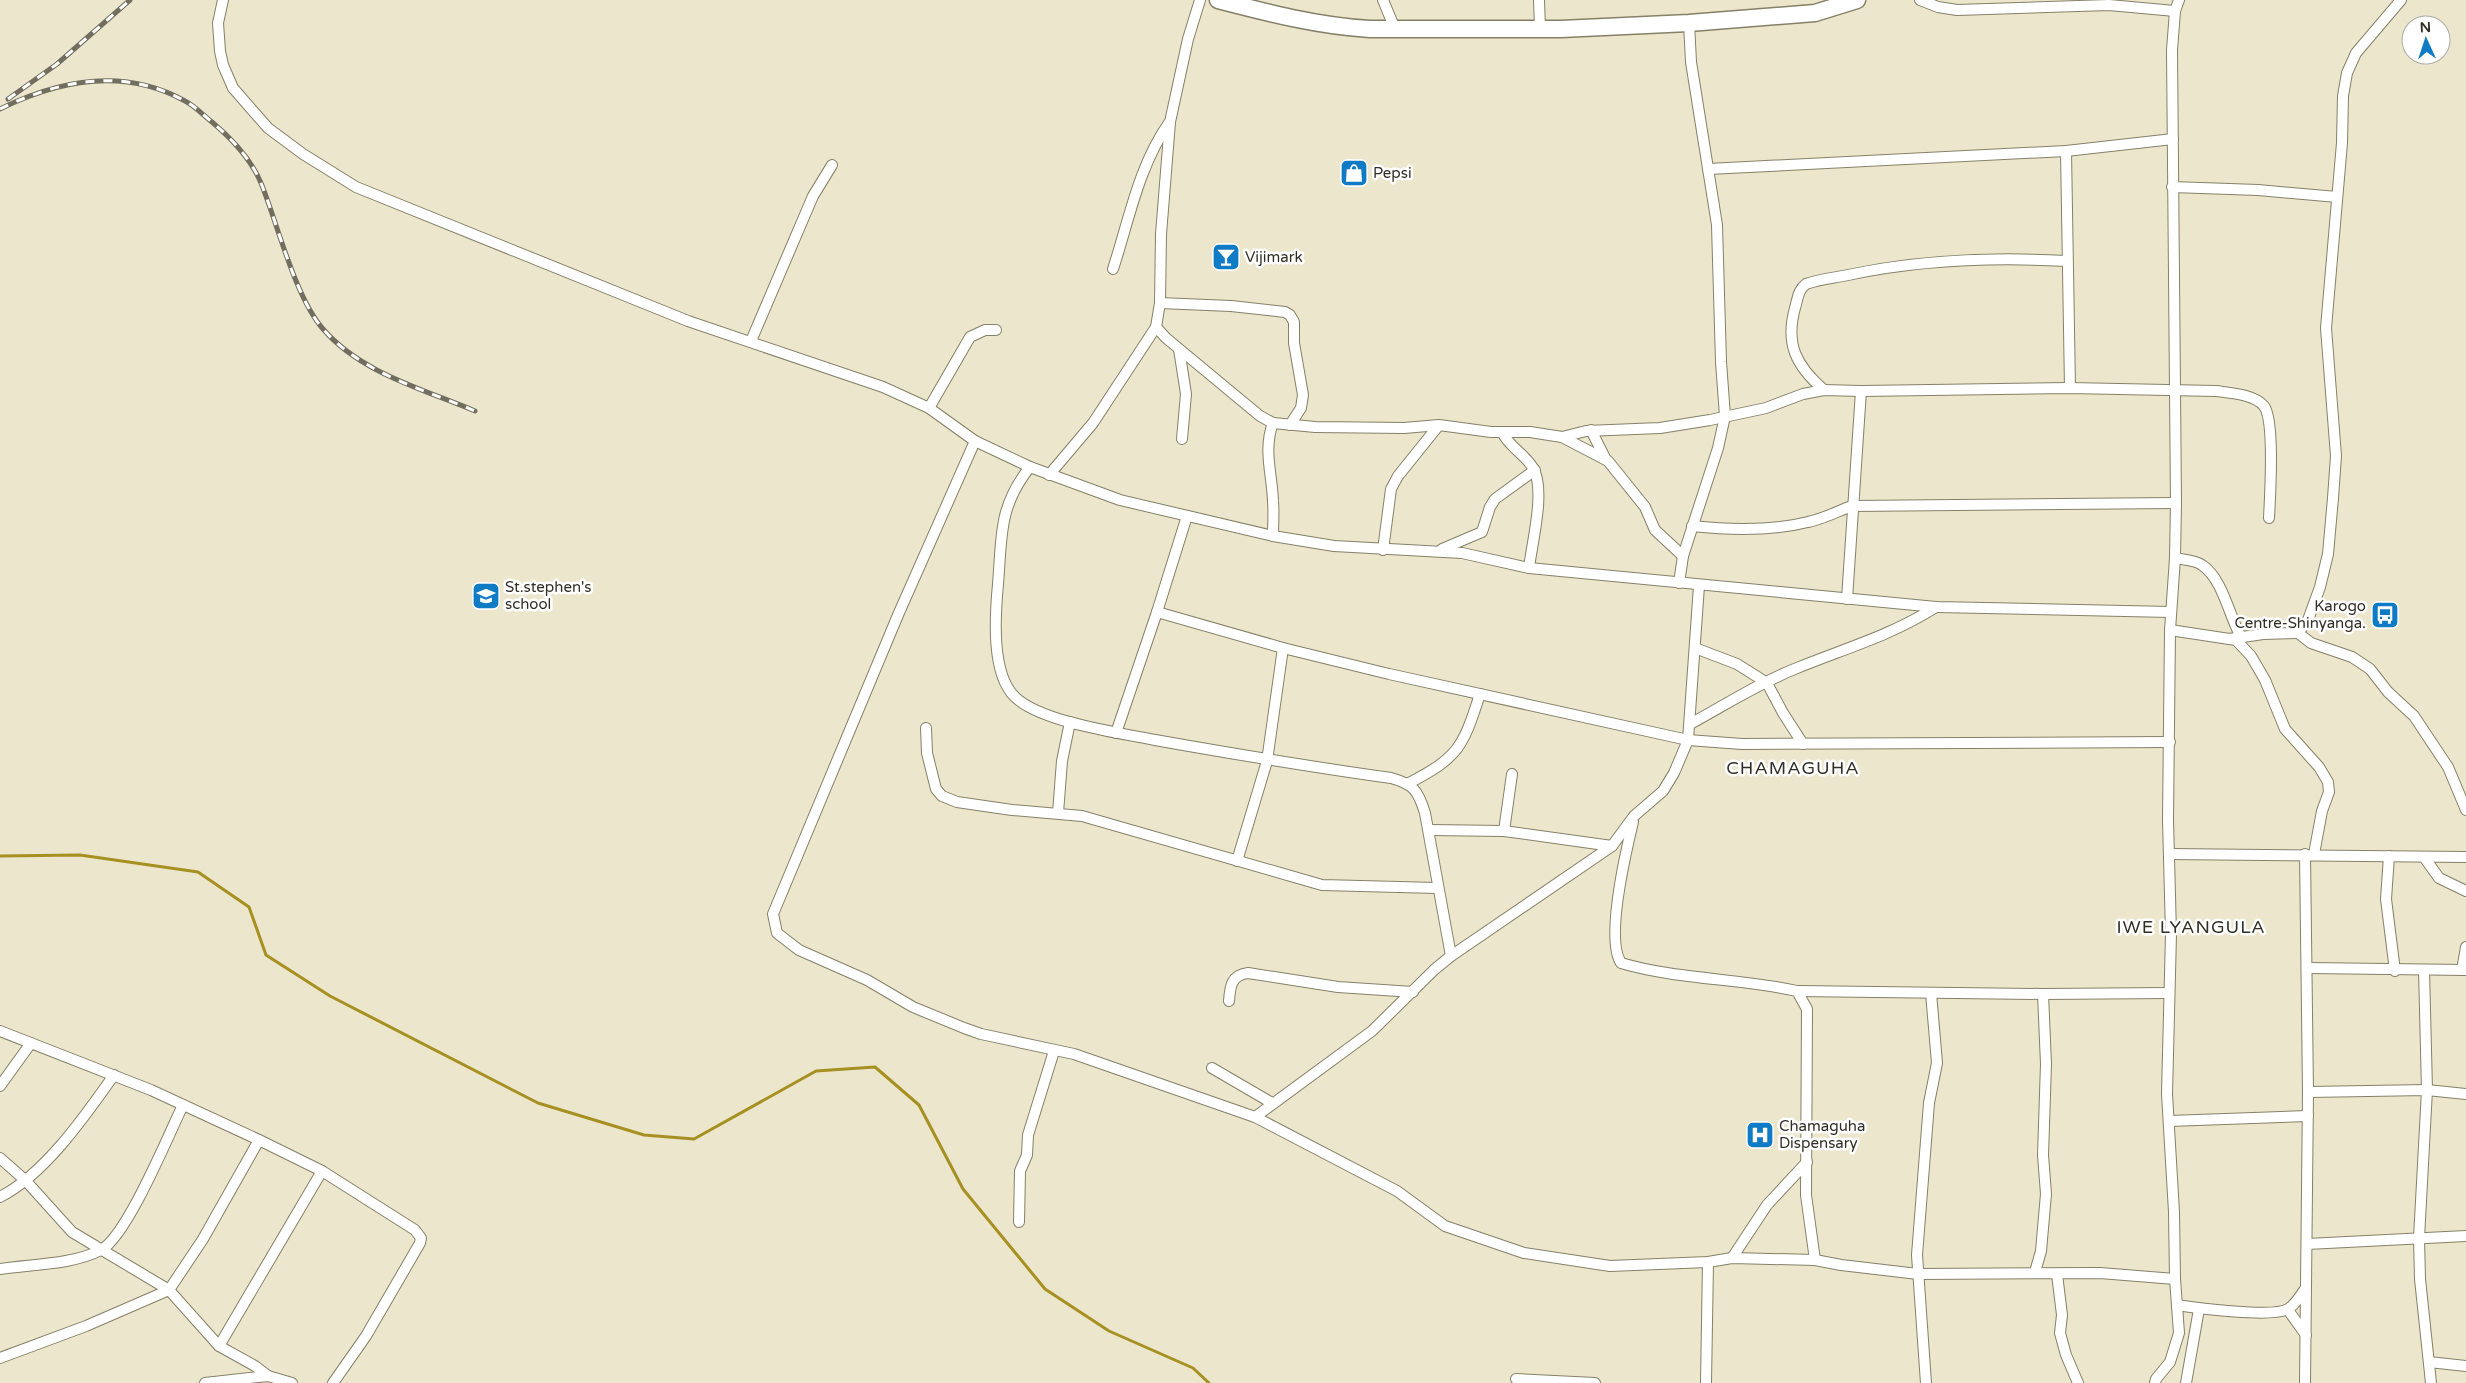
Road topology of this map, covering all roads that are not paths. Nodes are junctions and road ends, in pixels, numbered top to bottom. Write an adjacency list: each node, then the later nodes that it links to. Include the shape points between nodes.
1 (223, 0): 26 (street, via 218,23 220,51 233,88 268,128 303,154 356,187 436,221 688,321)
2 (1200, 0): 14 (street)
3 (1218, 0): 12 (highway, via 1342,28)
4 (1383, 0): 12 (street)
5 (1539, 0): 13 (street)
6 (1857, 0): 11 (highway, via 1815,13)
7 (1920, 0): 10 (street, via 1957,10 2109,5)
8 (2180, 0): 10 (street)
9 (2401, 0): 20 (street, via 2356,53 2347,73)
10 (2175, 11): 15 (street)
11 (1688, 23): 13 (highway); 18 (street)
12 (1395, 29): 13 (highway)
13 (1540, 29)
14 (1170, 122): 22 (street, via 1156,143 1140,182); 23 (street, via 1161,234)
15 (2173, 139): 16 (street); 19 (street)
16 (2066, 151): 18 (street); 21 (street)
17 (832, 165): 26 (street, via 813,196)
18 (1708, 169): 33 (street, via 1719,246)
19 (2172, 187): 20 (street); 30 (street)
20 (2338, 197): 64 (street, via 2326,328 2336,456 2329,545 2320,587 2308,620)
21 (2066, 261): 28 (street); 29 (street, via 1951,260 1870,270 1806,284 1799,291 1793,315 1791,344 1803,368)
22 (1114, 269)
23 (1160, 304): 24 (street); 35 (street, via 1231,306 1290,315 1294,322 1302,408)
24 (1156, 327): 27 (street); 45 (street, via 1093,423)
25 (996, 330): 32 (street, via 985,330 970,337)
26 (750, 341): 32 (street, via 883,387)
27 (1180, 349): 34 (street, via 1260,416); 40 (street, via 1186,394)
28 (2070, 388): 30 (street); 31 (street)
29 (1824, 390): 31 (street); 33 (street, via 1766,408)
30 (2175, 390): 46 (street); 49 (street, via 2216,390 2263,405 2270,444)
31 (1861, 391): 47 (street)
32 (928, 408): 41 (street)
33 (1725, 416): 37 (street, via 1660,428); 50 (street)
34 (1273, 423): 35 (street); 51 (street, via 1267,456 1274,499)
35 (1290, 425): 36 (street, via 1404,428)
36 (1439, 425): 38 (street); 52 (street, via 1391,489)
37 (1591, 430): 39 (street); 42 (street)
38 (1502, 432): 39 (street); 44 (street, via 1513,449)
39 (1562, 437): 42 (street)
40 (1182, 439)
41 (975, 441): 43 (street); 109 (street, via 898,615 774,914 777,933 799,950 867,980 913,1007 981,1034)
42 (1605, 458): 54 (street, via 1635,494 1660,536)
43 (1030, 467): 45 (street); 71 (street, via 1018,482 1002,522 996,600 1000,671 1015,697 1046,714)
44 (1534, 470): 53 (street, via 1495,500 1482,532); 56 (street, via 1539,482)
45 (1049, 475): 48 (street, via 1120,500)
46 (2176, 503): 47 (street); 55 (street)
47 (1852, 506): 50 (street, via 1809,522 1780,527); 59 (street)
48 (1187, 516): 51 (street); 61 (street)
49 (2269, 518)
50 (1692, 526): 54 (street)
51 (1273, 536): 52 (street)
52 (1383, 550): 53 (street)
53 (1434, 551): 56 (street, via 1462,553)
54 (1683, 556): 57 (street)
55 (2175, 558): 62 (street); 65 (street, via 2203,565 2224,596)
56 (1528, 568): 57 (street)
57 (1679, 583): 58 (street)
58 (1699, 586): 59 (street); 68 (street)
59 (1847, 599): 60 (street)
60 (1936, 607): 62 (street); 69 (street, via 1907,626 1796,668)
61 (1157, 612): 67 (street); 74 (street)
62 (2171, 612): 63 (street)
63 (2170, 630): 66 (street); 76 (street)
64 (2298, 633): 65 (street); 81 (street, via 2311,643 2352,657 2370,669 2388,692 2414,716 2448,767)
65 (2241, 637): 66 (street)
66 (2229, 639): 88 (street, via 2241,644 2251,656 2286,729 2327,780 2329,792)
67 (1283, 648): 70 (street); 78 (street)
68 (1695, 648): 69 (street, via 1737,664); 72 (street)
69 (1767, 683): 72 (street); 77 (street)
70 (1480, 694): 75 (street); 80 (street, via 1466,736 1457,750 1441,765)
71 (1070, 722): 74 (street); 82 (street, via 1062,761)
72 (1690, 724): 75 (street)
73 (926, 728): 82 (street, via 933,780 942,796 984,807)
74 (1116, 733): 78 (street)
75 (1688, 740): 77 (street); 83 (street, via 1663,791)
76 (2170, 742): 77 (street); 87 (street)
77 (1803, 744)
78 (1267, 761): 80 (street); 92 (street)
79 (1512, 774): 85 (street)
80 (1409, 783): 84 (street, via 1422,804)
81 (2466, 810)
82 (1058, 813): 92 (street, via 1082,816)
83 (1634, 816): 86 (street); 101 (street, via 1620,881 1616,948 1621,963 1670,975)
84 (1429, 830): 85 (street); 93 (street)
85 (1504, 832): 86 (street)
86 (1612, 846): 96 (street)
87 (2169, 854): 88 (street); 104 (street)
88 (2309, 854): 89 (street); 97 (street)
89 (2389, 856): 91 (street); 100 (street, via 2386,899)
90 (2466, 857): 91 (street)
91 (2424, 858): 94 (street, via 2439,878)
92 (1236, 861): 93 (street, via 1322,885)
93 (1437, 888): 96 (street)
94 (2466, 890)
95 (2466, 947): 99 (street)
96 (1452, 956): 102 (street)
97 (2308, 968): 100 (street); 114 (street)
98 (2424, 970): 99 (street); 100 (street); 113 (street)
99 (2464, 970)
100 (2394, 971)
101 (1797, 991): 103 (street); 123 (street, via 1807,1008)
102 (1413, 992): 106 (street, via 1338,987 1248,973 1238,975 1232,982); 116 (street, via 1372,1031)
103 (1931, 993): 105 (street); 137 (street, via 1937,1057 1929,1103)
104 (2169, 993): 105 (street); 120 (street)
105 (2043, 994): 136 (street, via 2046,1194 2041,1251)
106 (1229, 1001)
107 (0, 1031): 108 (street)
108 (31, 1043): 111 (street); 112 (street)
109 (1054, 1051): 119 (street, via 1074,1054); 127 (street, via 1020,1171)
110 (1212, 1068): 116 (street)
111 (114, 1075): 117 (street); 125 (street, via 80,1122)
112 (0, 1086)
113 (2427, 1090): 114 (street); 115 (street); 129 (street)
114 (2308, 1092): 118 (street)
115 (2466, 1094)
116 (1272, 1103): 119 (street)
117 (183, 1105): 121 (street); 131 (street, via 124,1226)
118 (2308, 1116): 120 (street); 130 (street)
119 (1255, 1117): 134 (street, via 1398,1191 1445,1226 1524,1253 1610,1266)
120 (2169, 1121): 139 (street)
121 (259, 1140): 124 (street); 141 (street, via 198,1247)
122 (0, 1158): 125 (street)
123 (1807, 1162): 132 (street, via 1767,1205); 133 (street, via 1807,1215)
124 (322, 1171): 146 (street); 154 (street, via 408,1225 421,1238 366,1336)
125 (26, 1181): 126 (street); 131 (street, via 72,1232)
126 (0, 1197)
127 (1019, 1222)
128 (2466, 1236): 129 (street)
129 (2419, 1238): 130 (street); 148 (street)
130 (2307, 1244): 140 (street)
131 (102, 1249): 135 (street, via 64,1261); 141 (street)
132 (1732, 1258): 133 (street); 134 (street)
133 (1815, 1260): 137 (street)
134 (1708, 1262): 156 (street)
135 (0, 1269)
136 (2035, 1272): 137 (street); 138 (street)
137 (1918, 1274): 157 (street)
138 (2057, 1274): 139 (street, via 2120,1273); 158 (street, via 2062,1315 2060,1334)
139 (2175, 1279): 142 (street)
140 (2305, 1289): 144 (street); 145 (street)
141 (169, 1290): 146 (street); 147 (street)
142 (2177, 1305): 143 (street); 159 (street, via 2179,1333 2175,1352 2156,1378)
143 (2199, 1309): 144 (street, via 2236,1312); 160 (street)
144 (2288, 1310): 145 (street)
145 (2306, 1335): 161 (street)
146 (219, 1346): 150 (street)
147 (0, 1358)
148 (2429, 1362): 149 (street); 162 (street)
149 (2466, 1366)
150 (268, 1376): 152 (street); 153 (street)
151 (1516, 1379): 155 (street)
152 (205, 1383)
153 (292, 1383)
154 (333, 1383)
155 (1595, 1383)
156 (1706, 1383)
157 (1926, 1383)
158 (2078, 1383)
159 (2156, 1383)
160 (2186, 1383)
161 (2305, 1383)
162 (2431, 1383)

